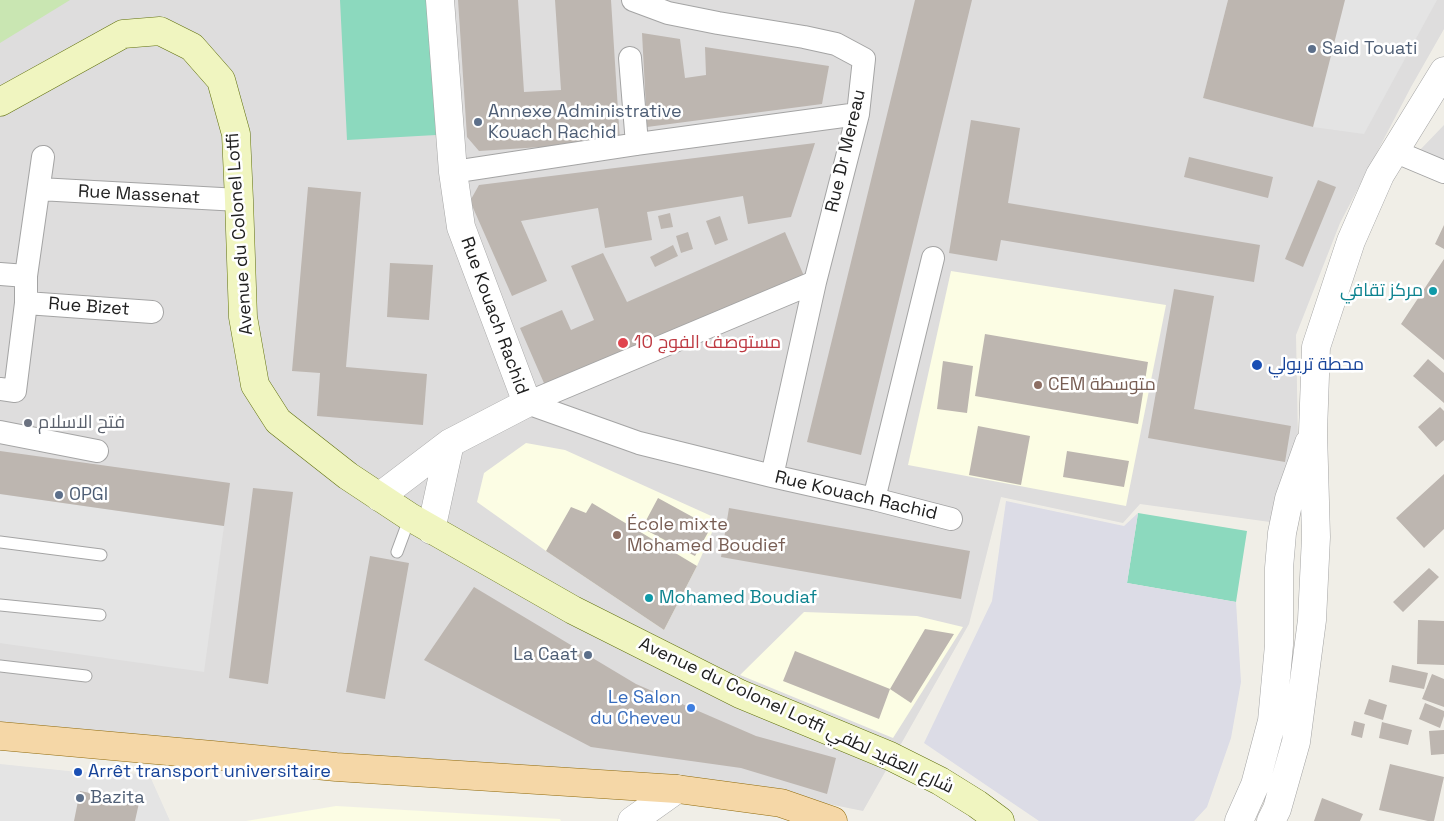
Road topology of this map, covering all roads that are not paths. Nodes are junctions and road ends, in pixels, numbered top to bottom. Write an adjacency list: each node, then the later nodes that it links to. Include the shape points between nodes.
1 (440, 0): 10 (street, Rue Kouach Rachid)
2 (633, 0): 6 (street, Rue Dr Mereau, via 668,13 836,44 864,59)
3 (630, 58): 7 (street)
4 (1444, 71): 8 (street)
5 (0, 102): 13 (main road, Avenue du Colonel Lotfi, via 123,34 160,31 192,47 221,80 236,134)
6 (858, 114): 7 (street); 17 (street, Rue Dr Mereau)
7 (637, 144): 10 (street)
8 (1394, 151): 11 (street); 23 (street, via 1351,241 1316,347)
9 (43, 157): 12 (street)
10 (453, 172): 21 (street, Rue Kouach Rachid, via 461,227)
11 (1444, 172)
12 (39, 189): 13 (street, Rue Massenat); 16 (street)
13 (239, 200): 27 (main road, Avenue du Colonel Lotfi, via 242,317 255,385 278,421)
14 (933, 258): 28 (street)
15 (0, 274): 16 (street)
16 (26, 276): 18 (street)
17 (815, 282): 21 (street); 26 (street, Rue Dr Mereau)
18 (26, 303): 19 (street, Rue Bizet); 20 (street)
19 (152, 312)
20 (8, 390)
21 (527, 403): 24 (street); 26 (street, Rue Kouach Rachid, via 639,443)
22 (0, 432): 25 (street)
23 (1313, 432): 43 (street, via 1289,499 1282,533 1279,645 1272,721 1255,785); 44 (street, via 1316,537 1312,620 1296,742)
24 (450, 443): 27 (street); 30 (street)
25 (97, 451)
26 (772, 476): 28 (street, Rue Kouach Rachid)
27 (378, 497): 30 (main road, Avenue du Colonel Lotfi)
28 (874, 499): 29 (street, Rue Kouach Rachid)
29 (951, 519)
30 (420, 523): 32 (lane); 42 (main road, Avenue du Colonel Lotfi شارع العقيد لطفي, via 573,610 740,694 940,780)
31 (0, 542): 33 (lane)
32 (397, 552)
33 (101, 555)
34 (0, 605): 35 (lane)
35 (100, 615)
36 (0, 666): 37 (lane)
37 (86, 676)
38 (0, 736): 39 (main road, via 336,767)
39 (678, 789): 40 (street); 41 (main road, via 781,803)
40 (632, 821)
41 (833, 821)
42 (1000, 821)
43 (1239, 821)
44 (1271, 821)

